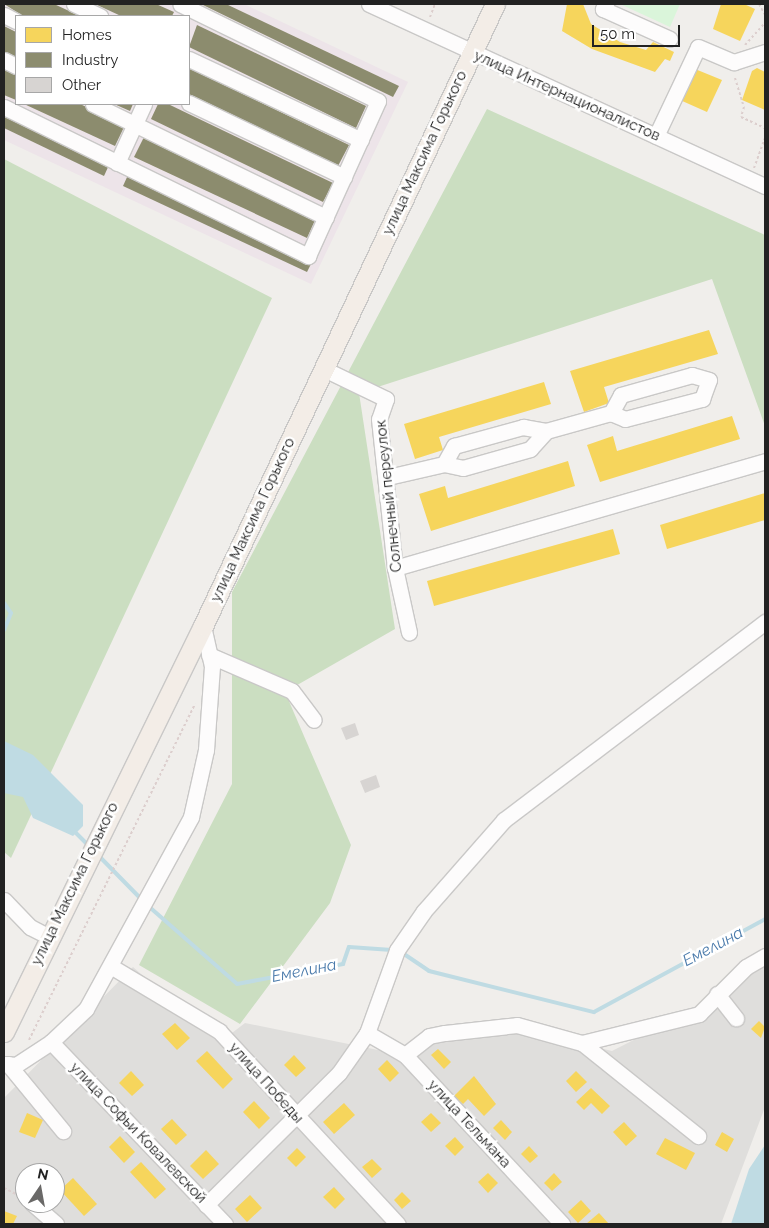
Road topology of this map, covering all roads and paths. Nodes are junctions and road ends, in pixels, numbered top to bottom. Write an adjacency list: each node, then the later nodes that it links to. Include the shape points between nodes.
1 (74, 4): 7 (street)
2 (369, 4): 11 (street, улица Интернационалистов)
3 (496, 4): 11 (main road, улица Максима Горького)
4 (606, 4): 9 (street, via 604,9)
5 (759, 4): 8 (path)
6 (186, 8): 22 (street, via 378,101)
7 (98, 15)
8 (765, 15)
9 (670, 39)
10 (765, 52): 20 (street, via 734,62 698,47)
11 (471, 53): 20 (street, улица Интернационалистов); 28 (main road, улица Максима Горького)
12 (190, 59): 22 (street)
13 (736, 78): 19 (path, via 744,107 741,117)
14 (190, 103): 24 (street)
15 (95, 105): 18 (street)
16 (144, 105): 18 (street)
17 (4, 107): 23 (street)
18 (134, 124): 23 (street); 27 (street)
19 (765, 128)
20 (656, 136): 25 (street, улица Интернационалистов)
21 (765, 138): 25 (path)
22 (361, 140): 24 (street)
23 (117, 162): 27 (street, via 308,256)
24 (344, 177): 27 (street)
25 (749, 179): 26 (street, улица Интернационалистов)
26 (765, 186)
27 (326, 217)
28 (324, 369): 33 (street, Солнечный переулок, via 386,399 379,419); 36 (main road, улица Максима Горького)
29 (611, 413): 29 (street, via 625,419 702,399 709,380 692,375 620,395); 30 (street)
30 (546, 431): 32 (street, via 530,449 463,468); 32 (street, via 523,427 454,446)
31 (765, 461): 34 (street)
32 (444, 464): 33 (street)
33 (388, 477): 34 (street, Солнечный переулок)
34 (395, 568): 37 (street, Солнечный переулок)
35 (765, 622): 48 (street, via 504,820 424,910 397,950)
36 (203, 626): 38 (street); 42 (main road, улица Максима Горького)
37 (409, 632)
38 (209, 655): 40 (street, via 292,691); 44 (street, via 206,750 192,818)
39 (197, 700): 52 (path)
40 (314, 720)
41 (4, 900): 42 (street, via 30,927)
42 (48, 936): 47 (main road, улица Максима Горького)
43 (765, 956): 45 (street, via 746,966)
44 (112, 967): 49 (street, via 86,1009); 53 (street, улица Победы, via 218,1031)
45 (717, 994): 46 (street); 50 (street, via 699,1014)
46 (736, 1018)
47 (4, 1032)
48 (367, 1033): 51 (street, улица Тельмана); 53 (street, via 339,1073)
49 (51, 1042): 52 (street); 56 (street, улица Софьи Ковалевской)
50 (582, 1043): 51 (street, via 517,1025 429,1036); 55 (street)
51 (405, 1055): 61 (street, улица Тельмана)
52 (9, 1064): 54 (street)
53 (296, 1116): 56 (street); 60 (street, улица Победы)
54 (63, 1131)
55 (698, 1136)
56 (206, 1204): 59 (street, улица Софьи Ковалевской)
57 (43, 1213): 58 (street)
58 (56, 1224)
59 (224, 1224)
60 (398, 1224)
61 (562, 1224)

